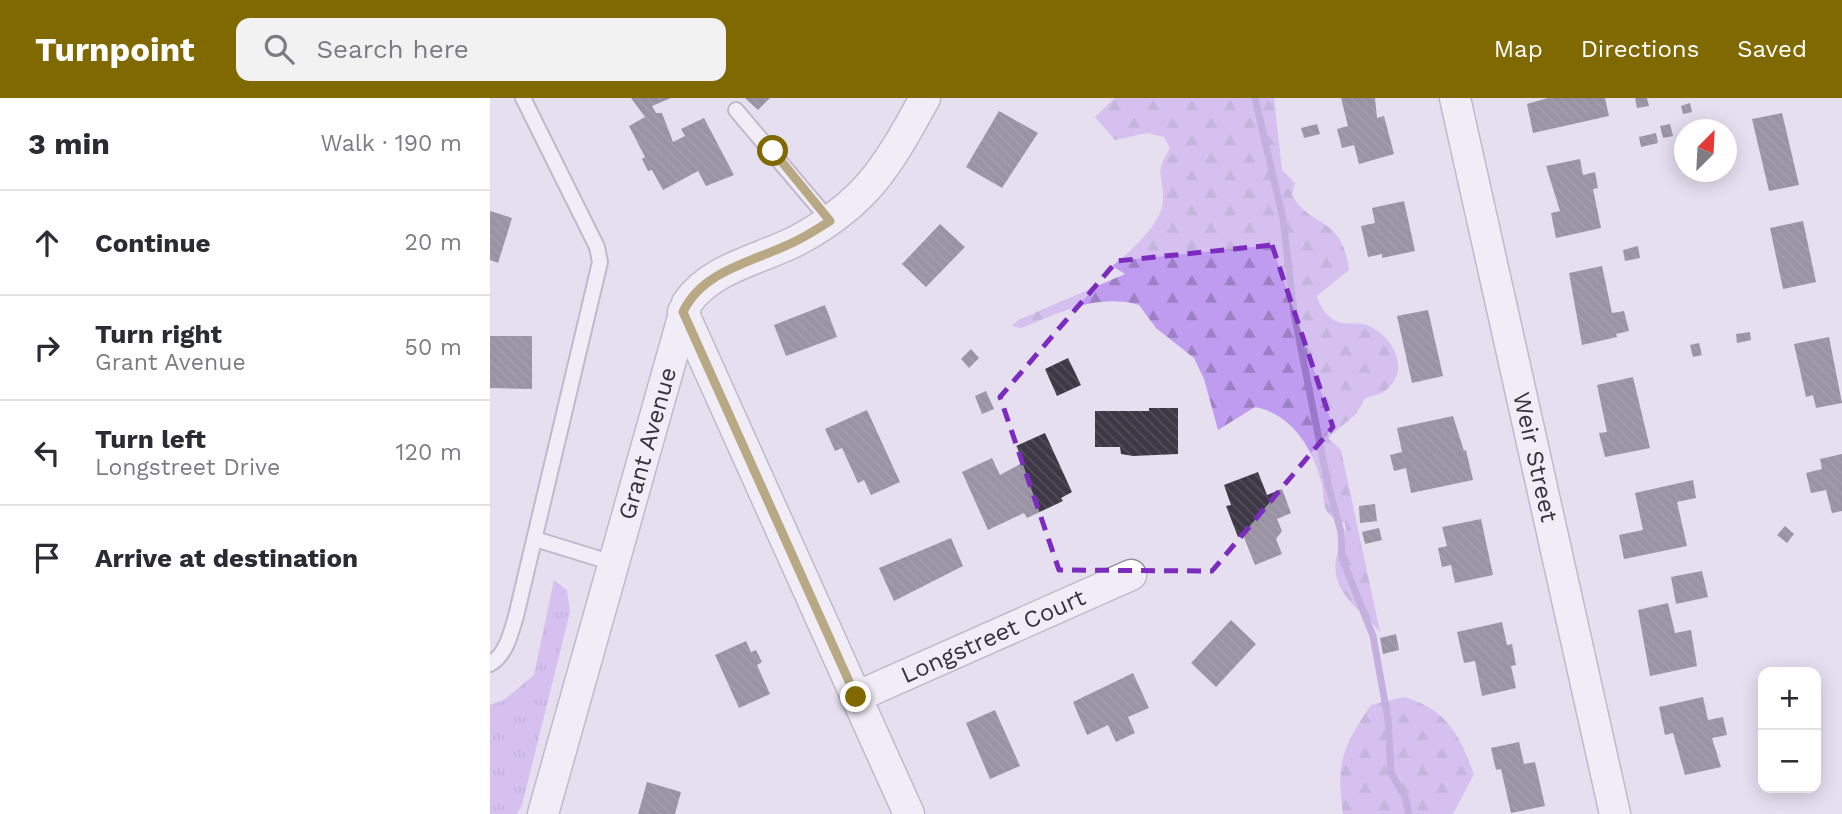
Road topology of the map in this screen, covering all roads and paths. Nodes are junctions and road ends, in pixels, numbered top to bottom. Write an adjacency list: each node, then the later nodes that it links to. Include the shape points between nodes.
1 (523, 98): 7 (lane, via 597,247 600,262)
2 (925, 98): 5 (street, Grant Avenue, via 883,172 859,199)
3 (1455, 98): 14 (street, Weir Street)
4 (736, 110): 5 (lane)
5 (830, 221): 6 (street, Grant Avenue, via 712,279 693,295)
6 (683, 312): 8 (street, Grant Avenue); 11 (street)
7 (535, 539): 8 (lane); 10 (lane, via 508,643)
8 (613, 563): 12 (street, Grant Avenue)
9 (1131, 575): 11 (street, Longstreet Court)
10 (490, 664)
11 (856, 697): 13 (street)
12 (543, 814)
13 (909, 814)
14 (1615, 814)

